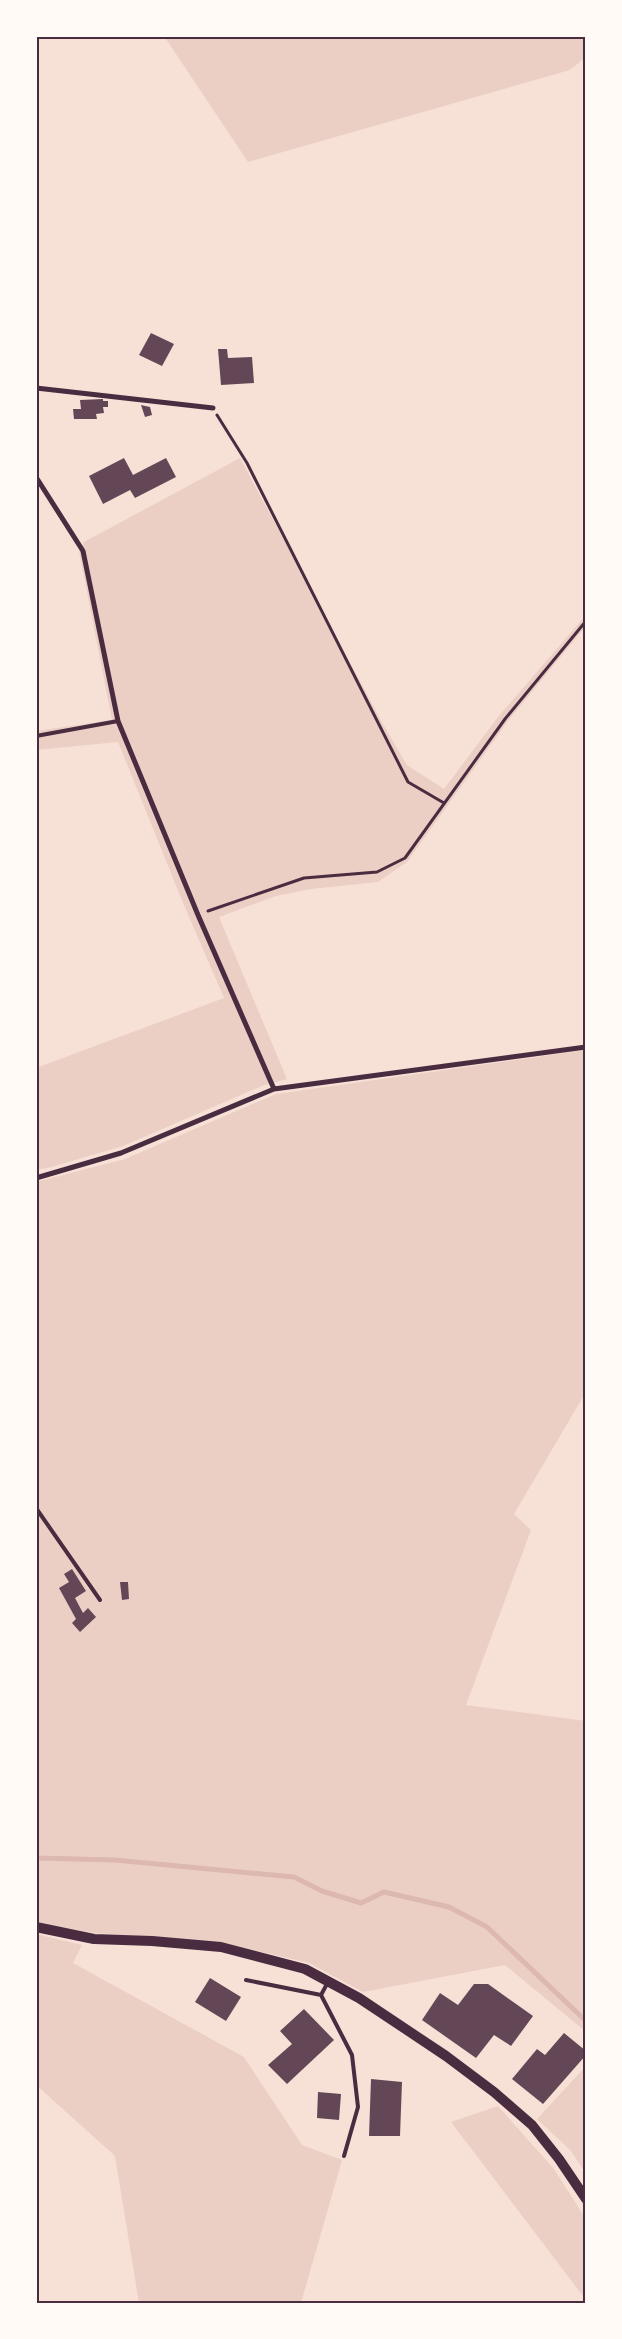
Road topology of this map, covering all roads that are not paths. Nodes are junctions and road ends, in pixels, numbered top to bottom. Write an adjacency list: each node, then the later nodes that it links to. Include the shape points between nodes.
1 (36, 388): 2 (street)
2 (213, 408)
3 (36, 477): 4 (street, via 83,551)
4 (118, 720): 5 (lane); 7 (street)
5 (36, 736)
6 (586, 1047): 7 (street)
7 (274, 1090): 8 (street, via 121,1153)
8 (36, 1178)
9 (36, 1508): 10 (lane)
10 (100, 1600)
11 (36, 1927): 13 (main road, via 94,1939 221,1947 305,1969)
12 (246, 1980): 14 (lane)
13 (329, 1981): 14 (lane); 16 (main road, via 446,2056 494,2092 532,2125)
14 (321, 1995): 15 (lane, via 352,2055 358,2106)
15 (344, 2156)
16 (586, 2200)

